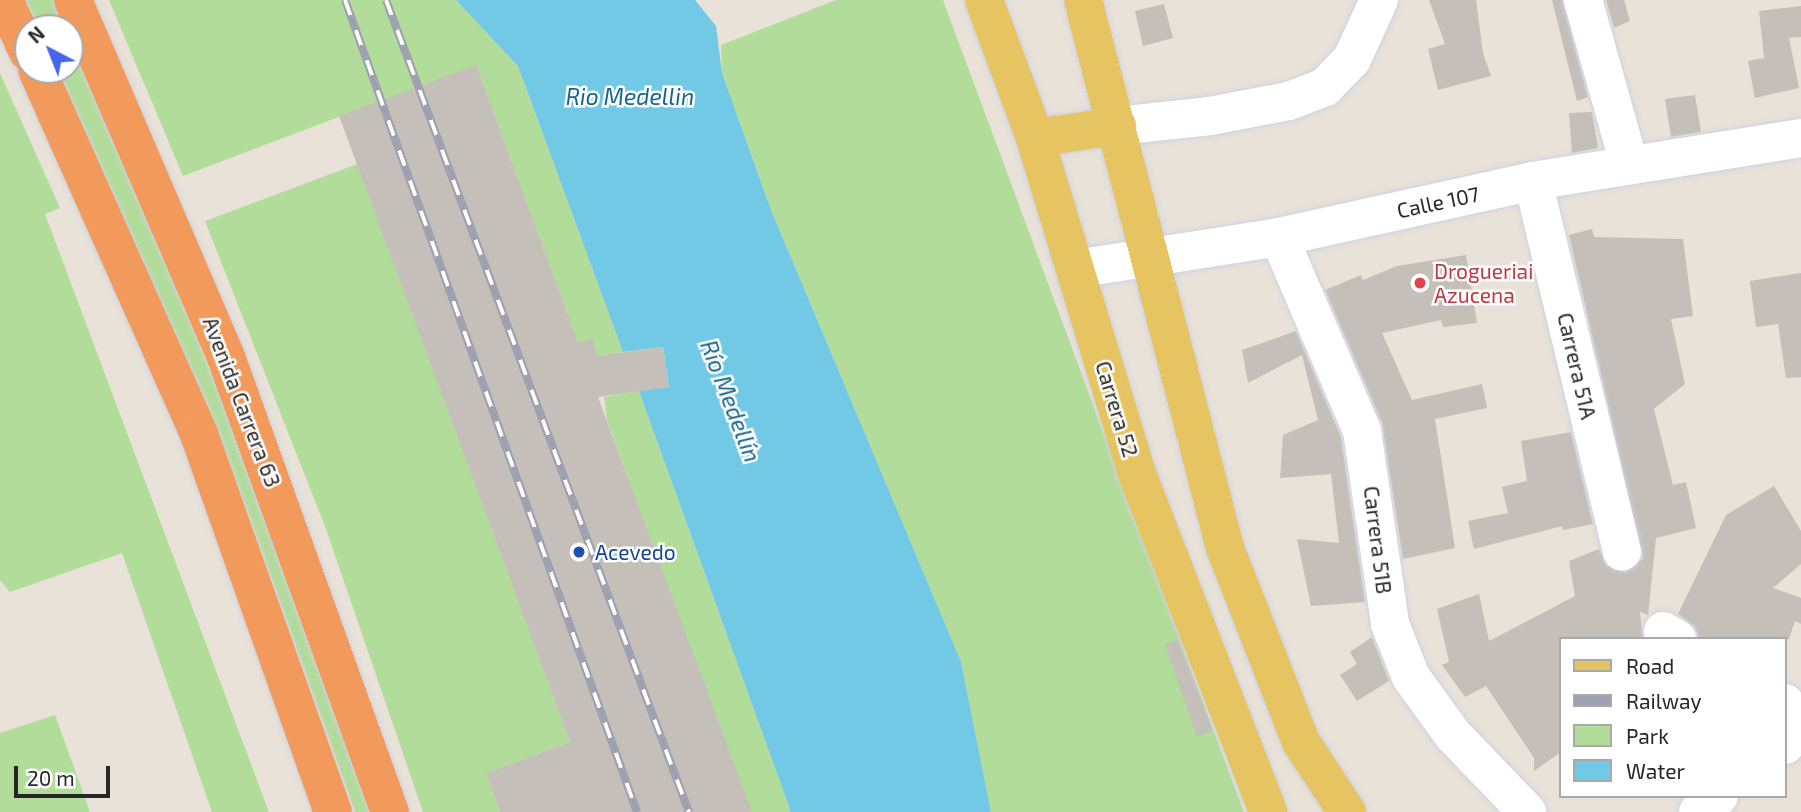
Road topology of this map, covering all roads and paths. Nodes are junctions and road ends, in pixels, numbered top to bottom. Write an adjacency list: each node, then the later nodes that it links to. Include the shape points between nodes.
1 (4, 0): 7 (highway)
2 (73, 0): 22 (highway, Avenida Carrera 63, via 226,357)
3 (984, 0): 10 (main road, Carrera 52)
4 (1083, 0): 9 (main road)
5 (1379, 0): 9 (street, via 1352,60 1325,87 1289,101 1210,116)
6 (1583, 0): 12 (street)
7 (14, 22)
8 (43, 84): 21 (highway, via 199,434)
9 (1117, 126): 10 (main road); 15 (main road)
10 (1035, 138): 16 (main road, Carrera 52)
11 (1801, 138): 12 (street, Calle 107)
12 (1629, 164): 13 (street, Calle 107)
13 (1533, 181): 14 (street, Calle 107); 17 (street, Carrera 51A)
14 (1279, 237): 15 (street, Calle 107); 25 (street, Carrera 51B, via 1362,431 1390,624 1411,677 1453,735)
15 (1149, 258): 16 (street, Calle 107); 24 (main road, via 1225,548 1301,742)
16 (1076, 269): 23 (main road, Carrera 52, via 1136,471)
17 (1622, 551)
18 (1787, 707): 19 (street, via 1795,723)
19 (1787, 741)
20 (1716, 798): 26 (street)
21 (333, 812)
22 (390, 812)
23 (1268, 812)
24 (1347, 812)
25 (1527, 812)
26 (1698, 812)

